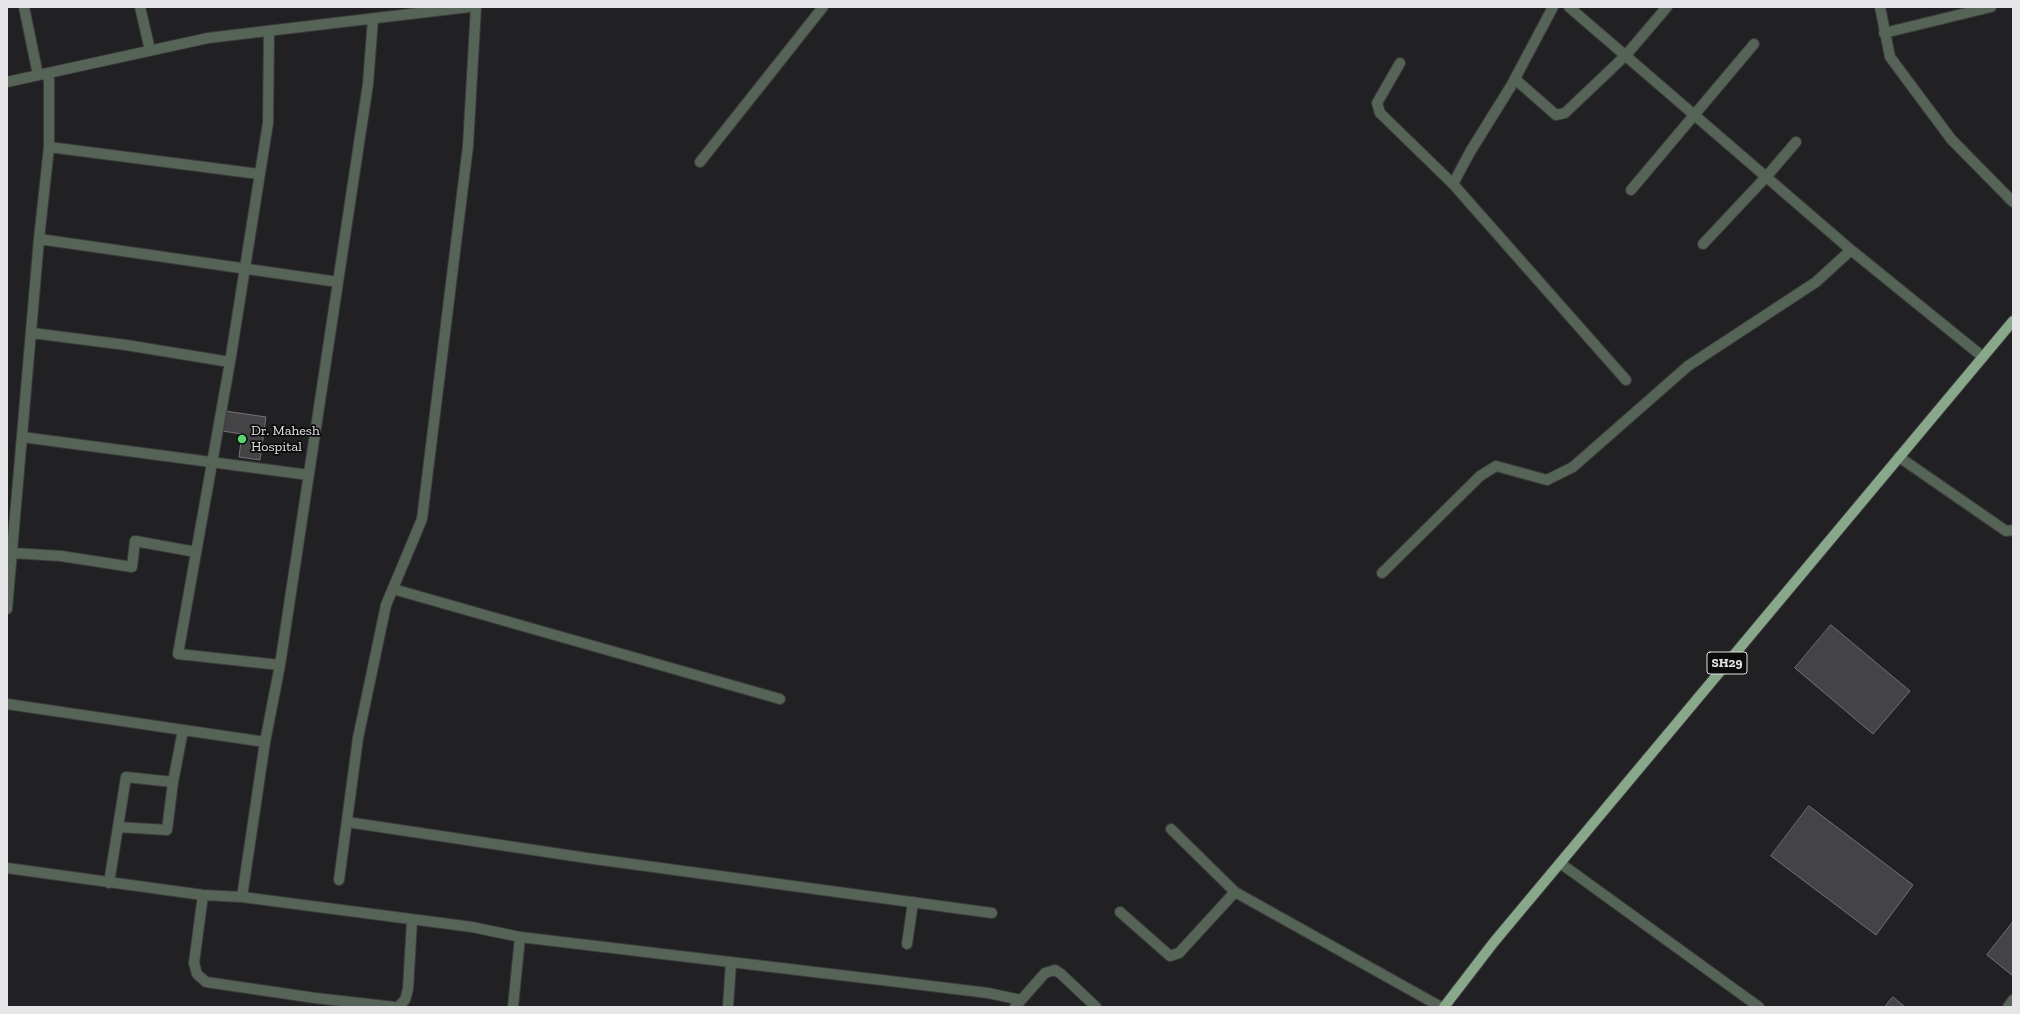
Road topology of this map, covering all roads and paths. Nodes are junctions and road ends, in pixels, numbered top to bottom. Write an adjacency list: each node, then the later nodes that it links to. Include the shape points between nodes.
1 (24, 7): 19 (street)
2 (140, 7): 15 (street)
3 (468, 7): 11 (street)
4 (476, 7): 50 (street, via 468,146 422,519)
5 (823, 7): 25 (street)
6 (1552, 7): 20 (street)
7 (1569, 7): 16 (street)
8 (1667, 7): 16 (street)
9 (1880, 7): 13 (street)
10 (1991, 7): 13 (street)
11 (373, 19): 12 (street); 35 (street, via 368,84)
12 (269, 31): 15 (street, via 208,38); 26 (street, via 268,123)
13 (1884, 33): 30 (street, via 1890,57 1942,127)
14 (1754, 44): 22 (street)
15 (150, 50): 18 (street)
16 (1626, 55): 20 (street, via 1565,113 1556,115); 22 (street)
17 (1400, 63): 28 (street, via 1377,103 1380,113)
18 (49, 73): 19 (street); 24 (street)
19 (38, 75): 21 (street)
20 (1515, 79): 28 (street)
21 (7, 82)
22 (1694, 114): 27 (street); 29 (street)
23 (1796, 142): 27 (street)
24 (49, 148): 26 (street); 31 (street)
25 (700, 162)
26 (259, 174): 34 (street)
27 (1766, 177): 32 (street); 33 (street)
28 (1453, 184): 40 (street)
29 (1631, 190)
30 (2013, 202)
31 (39, 239): 34 (street); 37 (street)
32 (1703, 244)
33 (1852, 250): 38 (street); 49 (street, via 1816,282 1688,366 1573,467 1547,480 1496,466 1480,476)
34 (245, 268): 35 (street); 39 (street)
35 (338, 282): 44 (street)
36 (2013, 321): 38 (main road, SH29)
37 (32, 332): 39 (street, via 126,344); 41 (street)
38 (1983, 357): 42 (main road, SH29)
39 (230, 362): 43 (street)
40 (1626, 380)
41 (22, 437): 43 (street); 45 (street)
42 (1899, 457): 46 (street, via 2006,531); 61 (main road, SH29)
43 (212, 462): 44 (street); 47 (street)
44 (309, 475): 52 (street)
45 (11, 523): 48 (street)
46 (2013, 530)
47 (196, 552): 48 (street, via 135,541 132,567 61,556); 52 (street, via 178,654)
48 (12, 553): 51 (street)
49 (1382, 574)
50 (393, 589): 53 (street); 58 (street, via 386,605 358,738)
51 (7, 610)
52 (280, 665): 56 (street)
53 (780, 699)
54 (7, 704): 55 (street)
55 (183, 730): 56 (street); 57 (street)
56 (265, 742): 67 (street)
57 (174, 782): 59 (street, via 167,830); 59 (street, via 126,777)
58 (347, 822): 63 (street); 68 (street, via 587,858)
59 (118, 826): 64 (street)
60 (1171, 829): 65 (street)
61 (1560, 863): 84 (main road, SH29); 85 (street)
62 (7, 868): 64 (street)
63 (339, 880)
64 (109, 883): 66 (street)
65 (1235, 892): 69 (street, via 1179,953 1170,956); 83 (street)
66 (203, 895): 67 (street); 76 (street, via 194,963 197,974 206,982)
67 (242, 897): 71 (street)
68 (913, 902): 70 (street); 73 (street)
69 (1120, 912)
70 (992, 913)
71 (412, 921): 72 (street, via 472,927); 79 (street, via 408,989 405,1000)
72 (520, 937): 74 (street); 80 (street)
73 (907, 944)
74 (731, 962): 77 (street, via 980,992); 81 (street)
75 (2013, 1000): 86 (street)
76 (315, 1003): 78 (street)
77 (1018, 1003): 82 (street, via 1045,973 1055,970)
78 (395, 1007)
79 (398, 1007)
80 (513, 1007)
81 (728, 1007)
82 (1096, 1007)
83 (1440, 1007)
84 (1444, 1007)
85 (1759, 1007)
86 (2008, 1007)

